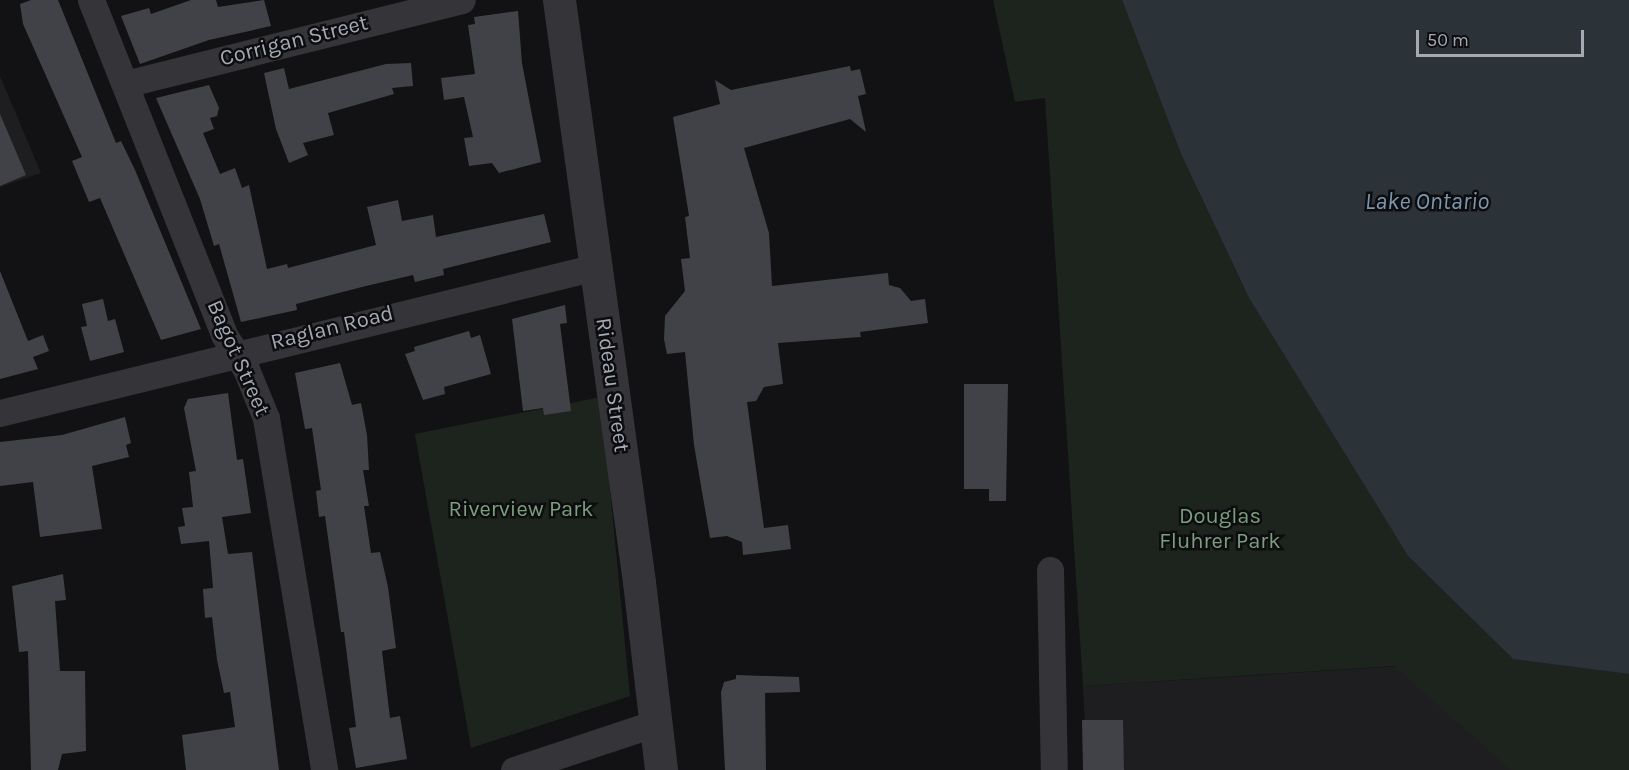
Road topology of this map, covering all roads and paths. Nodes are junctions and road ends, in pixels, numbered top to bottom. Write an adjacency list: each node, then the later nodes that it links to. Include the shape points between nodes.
1 (91, 0): 4 (street, Bagot Street)
2 (462, 0): 4 (street, Corrigan Street)
3 (559, 0): 5 (street, Rideau Street)
4 (125, 84): 6 (street, Bagot Street, via 224,335)
5 (596, 267): 6 (street, Raglan Road); 9 (street, Rideau Street)
6 (237, 351): 7 (street, Raglan Road); 10 (street, Bagot Street, via 266,418 277,465)
7 (0, 413)
8 (1050, 570): 13 (street)
9 (656, 723): 11 (street); 12 (street, Rideau Street)
10 (324, 770)
11 (514, 770)
12 (661, 770)
13 (1054, 770)

